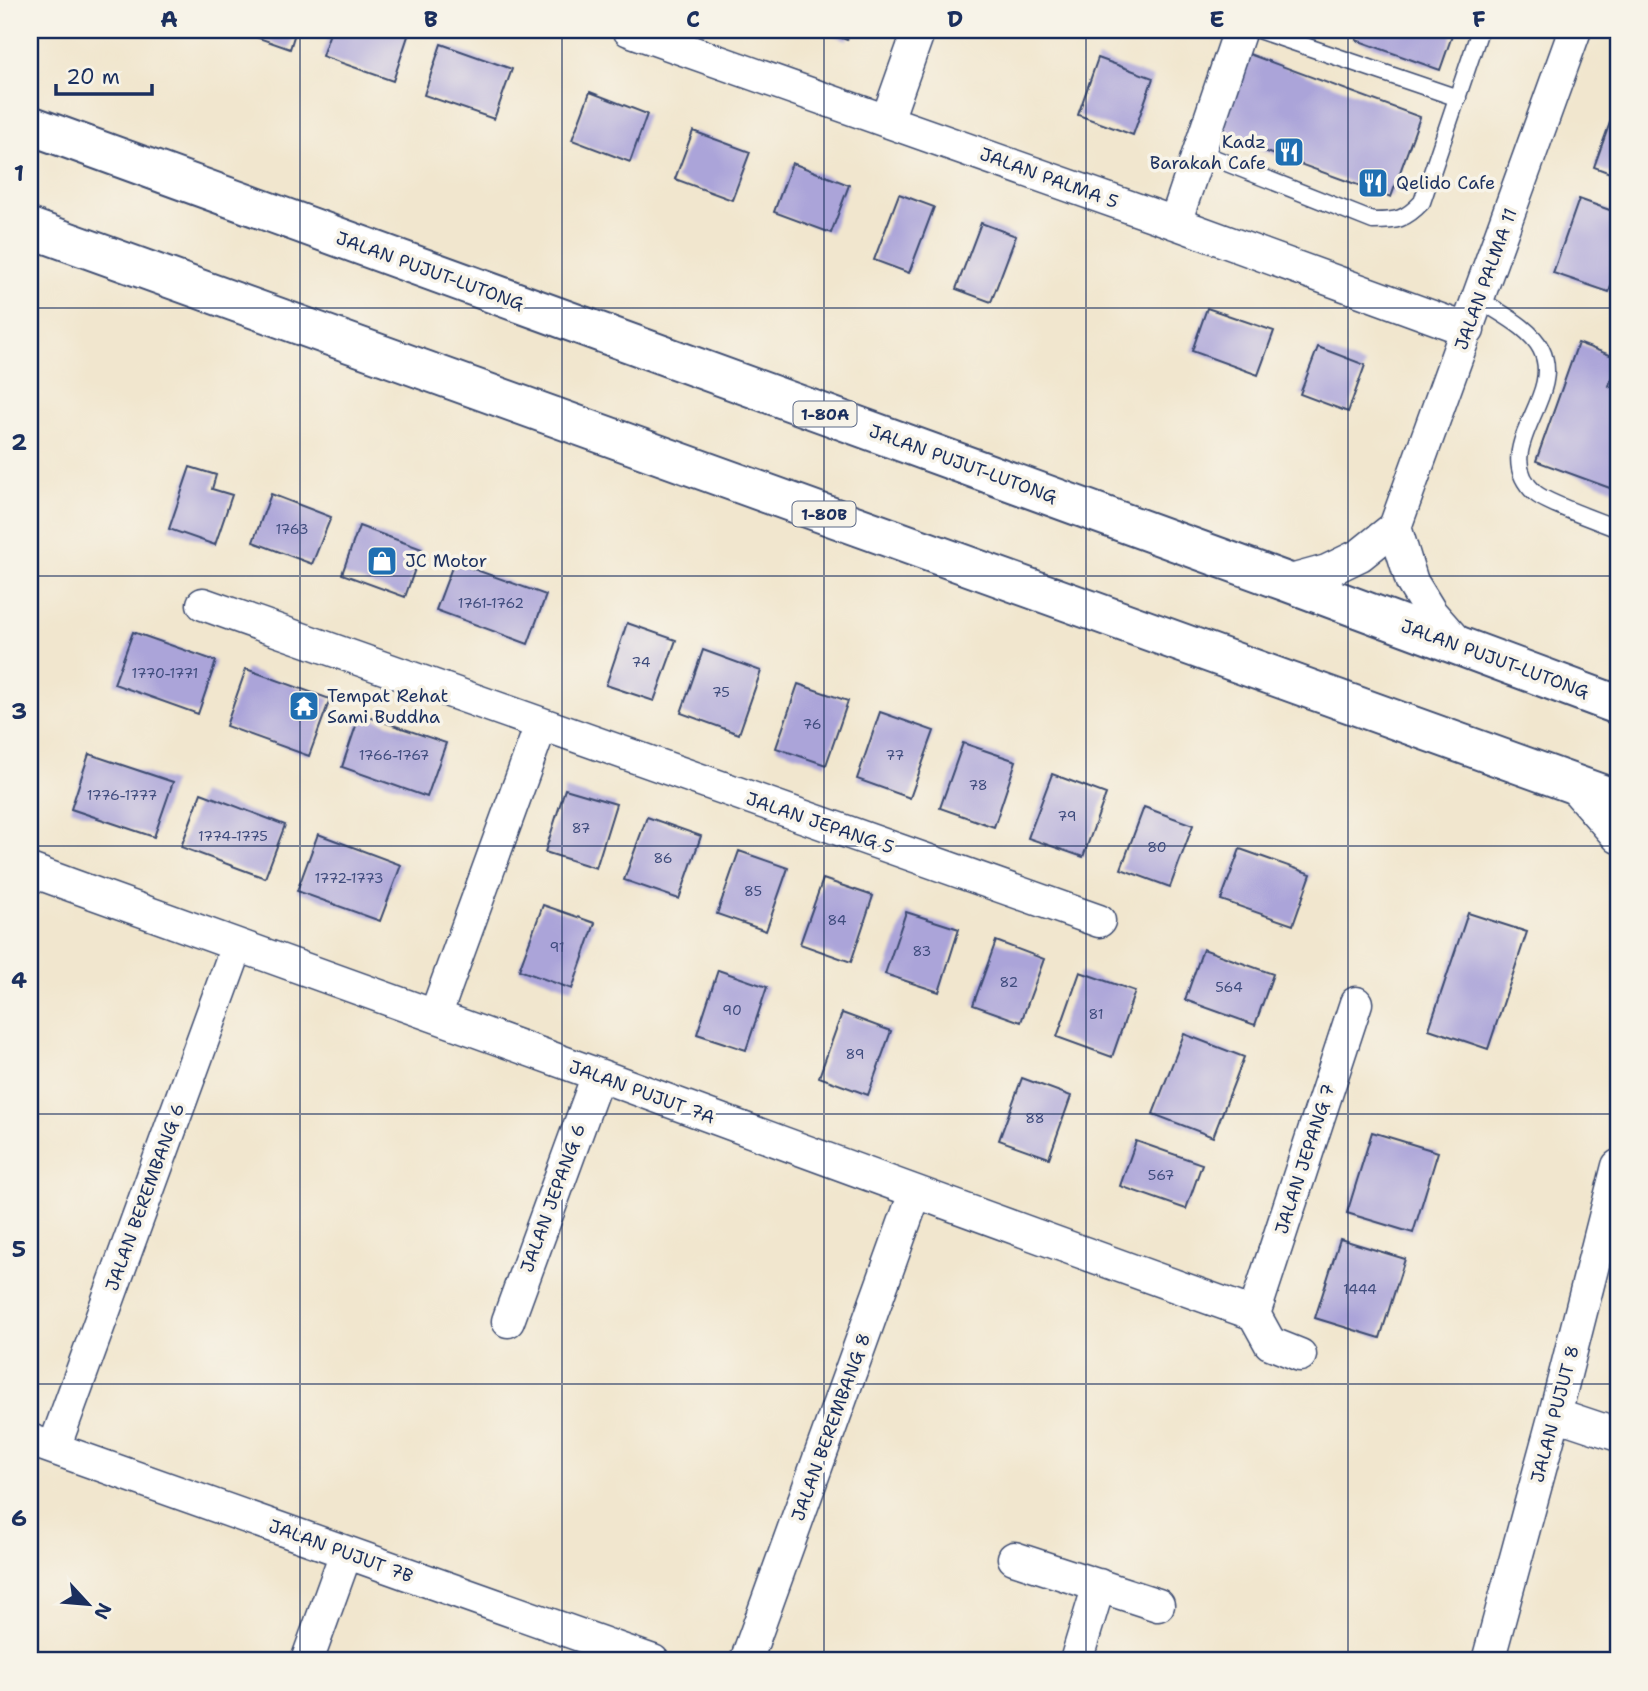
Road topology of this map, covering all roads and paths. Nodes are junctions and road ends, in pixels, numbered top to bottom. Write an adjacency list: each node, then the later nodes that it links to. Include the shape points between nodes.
1 (629, 30): 8 (street, JALAN PALMA 5)
2 (919, 30): 8 (street)
3 (1240, 30): 10 (street)
4 (1258, 30): 7 (lane)
5 (1480, 30): 7 (lane)
6 (1575, 30): 13 (street, JALAN PALMA 11)
7 (1458, 98): 10 (lane, via 1422,202 1409,216 1392,221 1373,221)
8 (887, 120): 11 (street, JALAN PALMA 5)
9 (30, 125): 17 (highway, JALAN PUJUT-LUTONG / 1-80A)
10 (1199, 152): 11 (street)
11 (1175, 223): 14 (street, JALAN PALMA 5)
12 (30, 228): 22 (highway, 1-80B)
13 (1479, 299): 14 (street, JALAN PALMA 11); 16 (lane, via 1541,348 1548,373 1517,458 1521,477 1536,495)
14 (1468, 330): 15 (street, JALAN PALMA 11)
15 (1395, 527): 17 (street, via 1360,555 1327,572); 19 (street, via 1412,582)
16 (1618, 529)
17 (1287, 582): 19 (highway, JALAN PUJUT-LUTONG / 1-80A)
18 (203, 604): 21 (street, JALAN JEPANG 5)
19 (1460, 646): 20 (highway, JALAN PUJUT-LUTONG / 1-80A)
20 (1618, 705)
21 (541, 724): 26 (street, JALAN JEPANG 5); 29 (street)
22 (1571, 782): 23 (highway, 1-80B); 24 (street)
23 (1618, 800)
24 (1618, 837)
25 (30, 870): 27 (street, JALAN PUJUT 7A)
26 (1099, 921)
27 (237, 946): 29 (street, JALAN PUJUT 7A); 38 (street, JALAN BEREMBANG 6)
28 (1356, 1003): 33 (street, JALAN JEPANG 7)
29 (435, 1016): 30 (street, JALAN PUJUT 7A)
30 (598, 1075): 32 (street, JALAN PUJUT 7A); 34 (street, JALAN JEPANG 6)
31 (1618, 1166): 36 (street, JALAN PUJUT 8)
32 (915, 1193): 33 (street, JALAN PUJUT 7A); 45 (street, JALAN BEREMBANG 8)
33 (1254, 1314): 35 (street, via 1270,1343)
34 (508, 1321)
35 (1300, 1354)
36 (1555, 1414): 37 (street); 47 (street, JALAN PUJUT 8)
37 (1618, 1435)
38 (42, 1444): 39 (street, JALAN PUJUT 7B)
39 (346, 1553): 43 (street); 44 (street, JALAN PUJUT 7B)
40 (1014, 1558): 41 (street)
41 (1099, 1585): 42 (street); 46 (street)
42 (1158, 1605)
43 (307, 1661)
44 (653, 1661)
45 (746, 1661)
46 (1076, 1661)
47 (1488, 1661)

